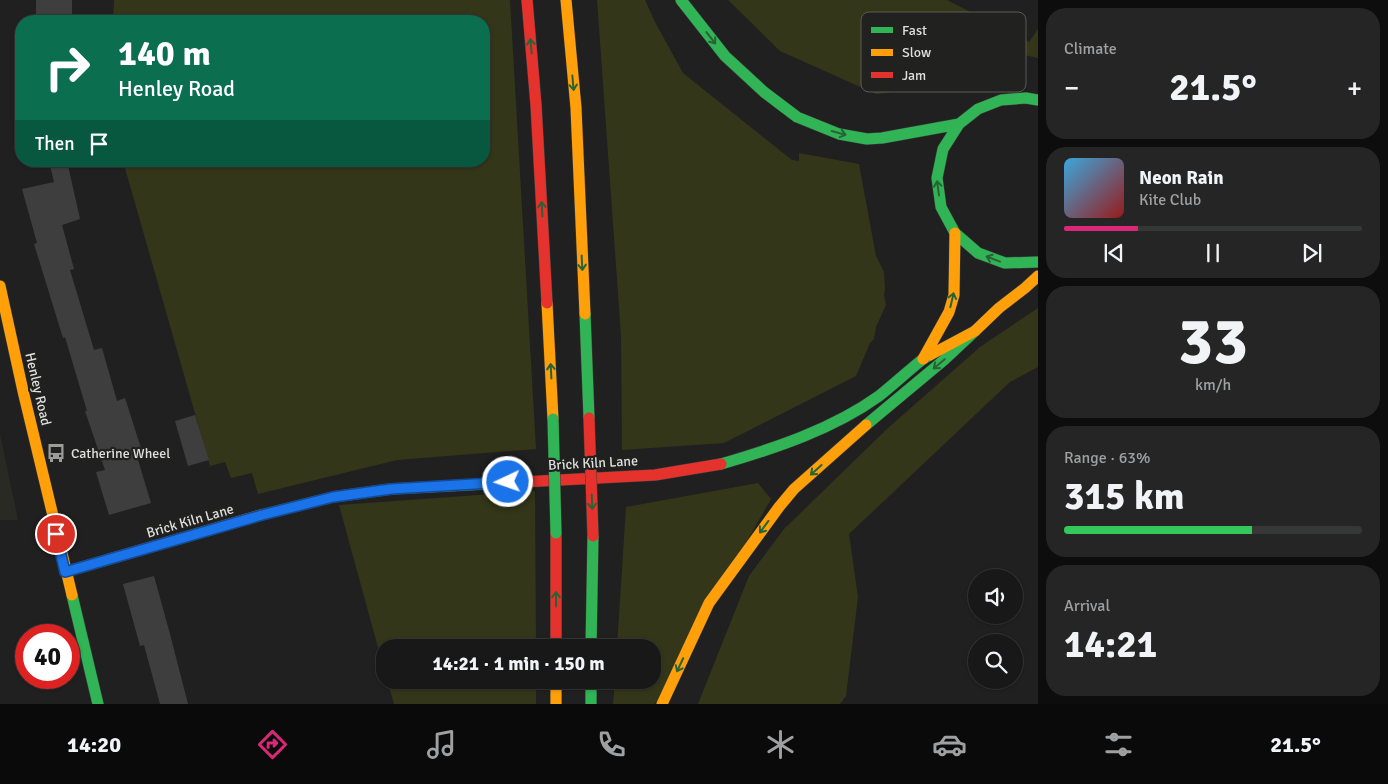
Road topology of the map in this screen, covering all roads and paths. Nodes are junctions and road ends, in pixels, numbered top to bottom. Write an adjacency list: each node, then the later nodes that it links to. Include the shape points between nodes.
1 (527, 0): 13 (main road, one-way to 1, bridge, via 553,420)
2 (566, 0): 14 (main road, one-way to 14, bridge, via 576,108 589,418 593,536)
3 (681, 0): 5 (main road, one-way to 5, via 725,56 797,117 839,134 867,139)
4 (1038, 100): 5 (main road, via 1001,100 978,109)
5 (959, 124): 6 (main road, one-way to 5, via 941,207 937,178 943,149)
6 (955, 233): 7 (main road, one-way to 6, via 1005,263 978,253); 11 (main road, Brick Kiln Lane, one-way to 6, via 949,312 954,294)
7 (1038, 262)
8 (1038, 276): 10 (main road, Brick Kiln Lane)
9 (0, 286): 12 (main road, Henley Road)
10 (975, 331): 11 (main road, Brick Kiln Lane); 20 (main road, one-way to 20, via 794,489 709,603)
11 (923, 359): 12 (main road, Brick Kiln Lane, via 878,396 846,416 816,431 717,465 655,475 391,489 333,497)
12 (65, 572): 17 (main road, Henley Road)
13 (556, 639)
14 (591, 639)
15 (556, 689): 18 (main road)
16 (591, 689): 19 (main road)
17 (98, 704)
18 (556, 704)
19 (590, 704)
20 (662, 704)

